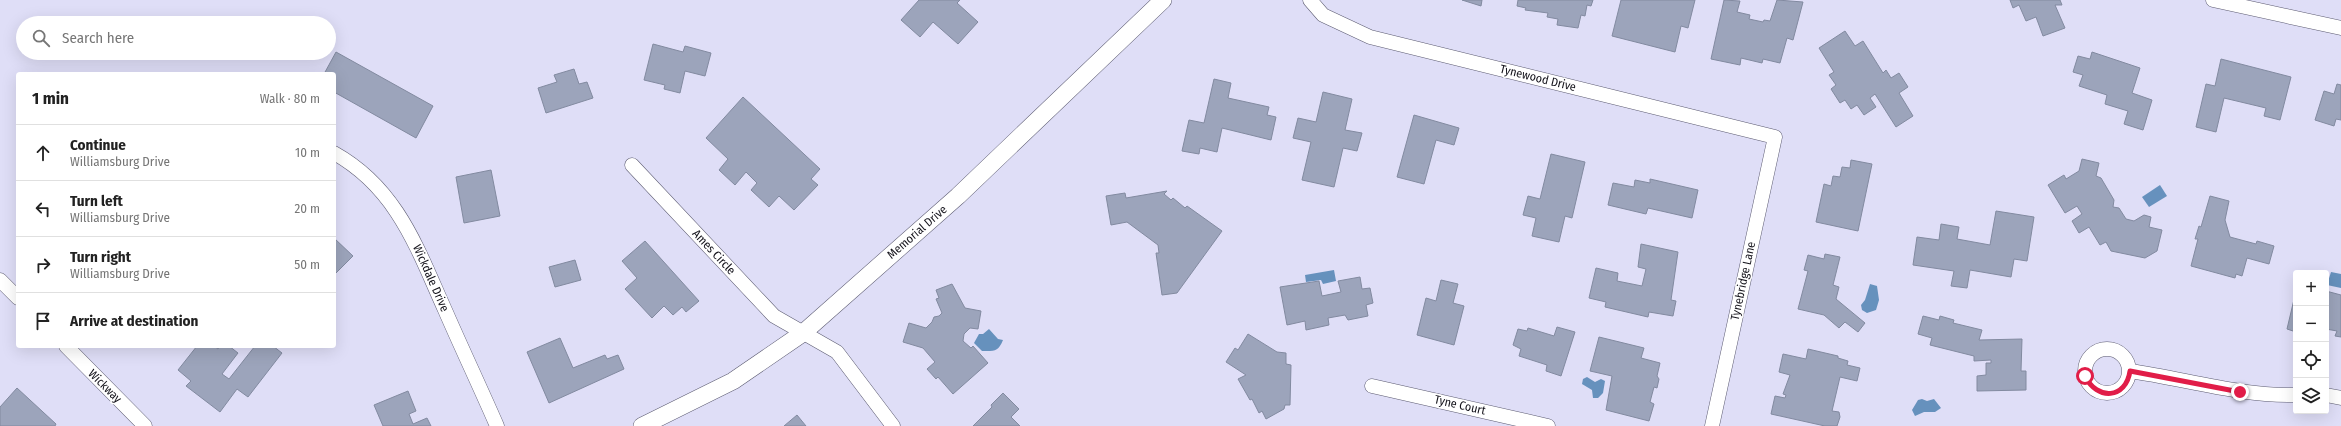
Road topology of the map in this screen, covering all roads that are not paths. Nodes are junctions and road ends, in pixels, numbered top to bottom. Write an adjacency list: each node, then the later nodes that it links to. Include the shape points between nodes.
1 (1163, 0): 10 (street, Memorial Drive, via 958,196)
2 (1310, 0): 5 (street, Tynewood Drive, via 1323,15 1370,37)
3 (2213, 0): 4 (street)
4 (2341, 28)
5 (1775, 137): 22 (street, Tynebridge Lane)
6 (336, 154): 18 (street, Wickdale Drive, via 379,188 409,228)
7 (632, 165): 10 (street, Ames Circle, via 774,316)
8 (0, 280): 9 (street)
9 (16, 296)
10 (803, 332): 19 (street, Memorial Drive, via 733,381); 20 (street, Ames Circle, via 837,352)
11 (68, 348): 17 (street, Wickway)
12 (2130, 371): 14 (street, via 2267,396)
13 (1372, 386): 21 (street, Tyne Court)
14 (2293, 395)
15 (2329, 396): 16 (street)
16 (2341, 398)
17 (145, 426)
18 (497, 426)
19 (642, 426)
20 (893, 426)
21 (1548, 426)
22 (1712, 426)

